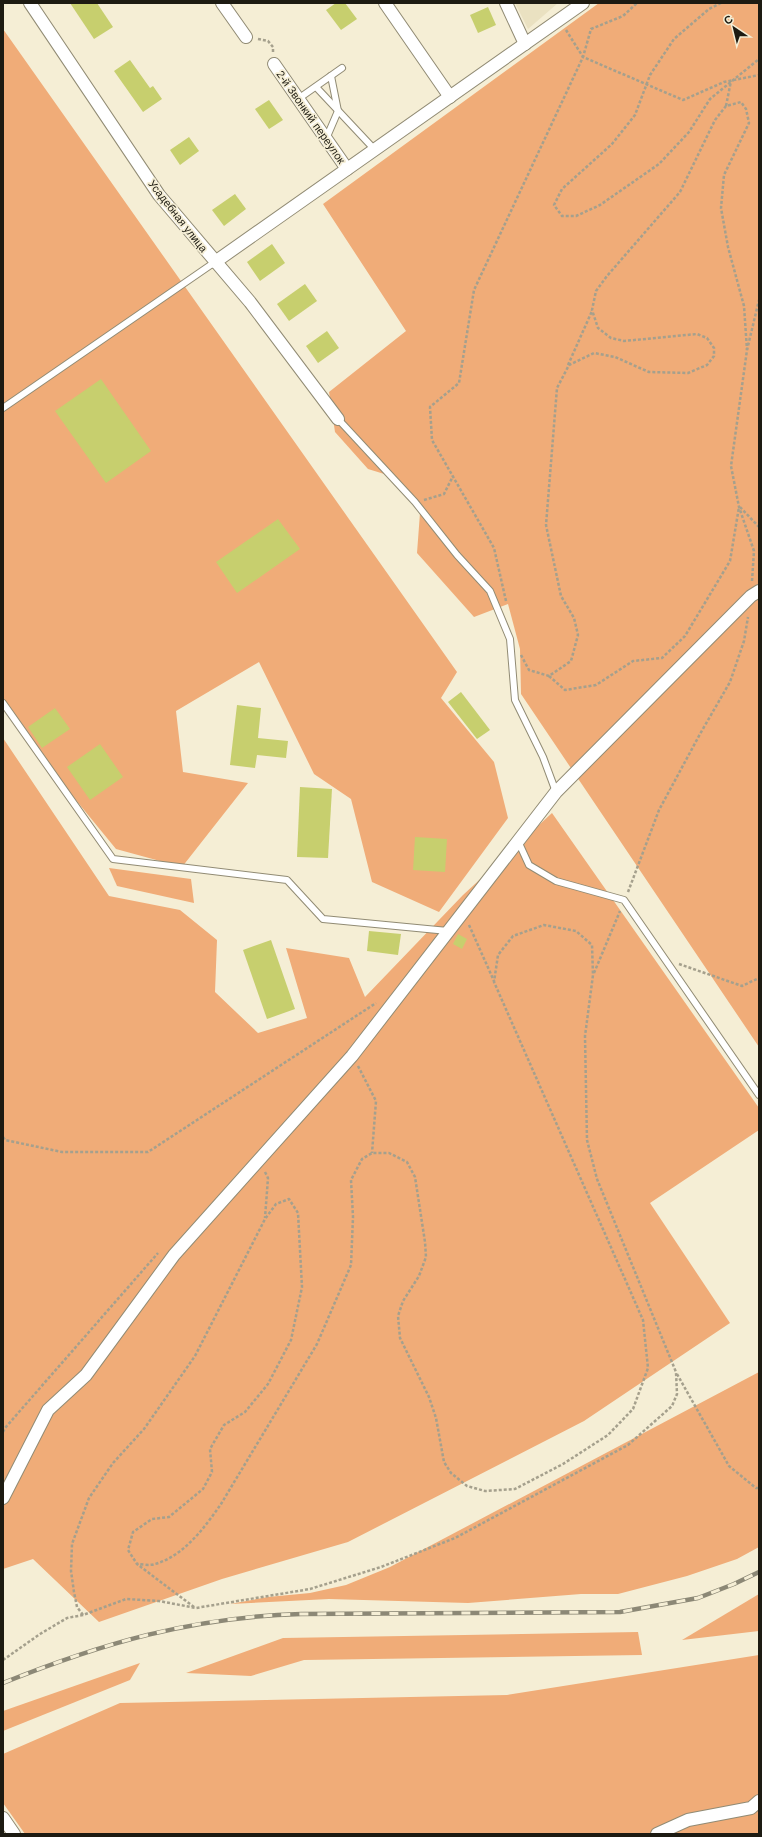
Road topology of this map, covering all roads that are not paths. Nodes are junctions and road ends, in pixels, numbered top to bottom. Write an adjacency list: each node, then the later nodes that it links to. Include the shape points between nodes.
1 (30, 3): 18 (street, Усадебная улица, via 159,195)
2 (222, 3): 6 (street)
3 (385, 3): 12 (street)
4 (506, 3): 7 (street)
5 (583, 3): 7 (street)
6 (246, 37)
7 (526, 44): 12 (street)
8 (274, 64): 13 (street, 2-й Звонкий переулок)
9 (342, 68): 10 (lane)
10 (330, 76): 11 (lane); 14 (lane)
11 (316, 87): 13 (lane); 14 (lane)
12 (450, 97): 16 (street)
13 (298, 99): 15 (street, 2-й Звонкий переулок)
14 (338, 111): 15 (lane); 16 (lane)
15 (326, 139): 17 (street, 2-й Звонкий переулок)
16 (375, 150): 17 (street)
17 (347, 169): 18 (street)
18 (215, 262): 19 (lane); 20 (street, Усадебная улица, via 250,302)
19 (3, 408)
20 (338, 419): 23 (lane, via 415,502 490,591 510,639 515,700 543,757)
21 (755, 593): 23 (street)
22 (3, 703): 25 (lane, via 113,859 287,880 323,919)
23 (556, 792): 24 (street)
24 (518, 841): 25 (street); 26 (lane, via 529,865 556,881 624,900)
25 (448, 931): 27 (street, via 352,1056 174,1255 86,1375 48,1410)
26 (759, 1095)
27 (3, 1498)
28 (759, 1801): 31 (street, via 751,1808 688,1820)
29 (3, 1818): 30 (street)
30 (14, 1834)
31 (657, 1834)

